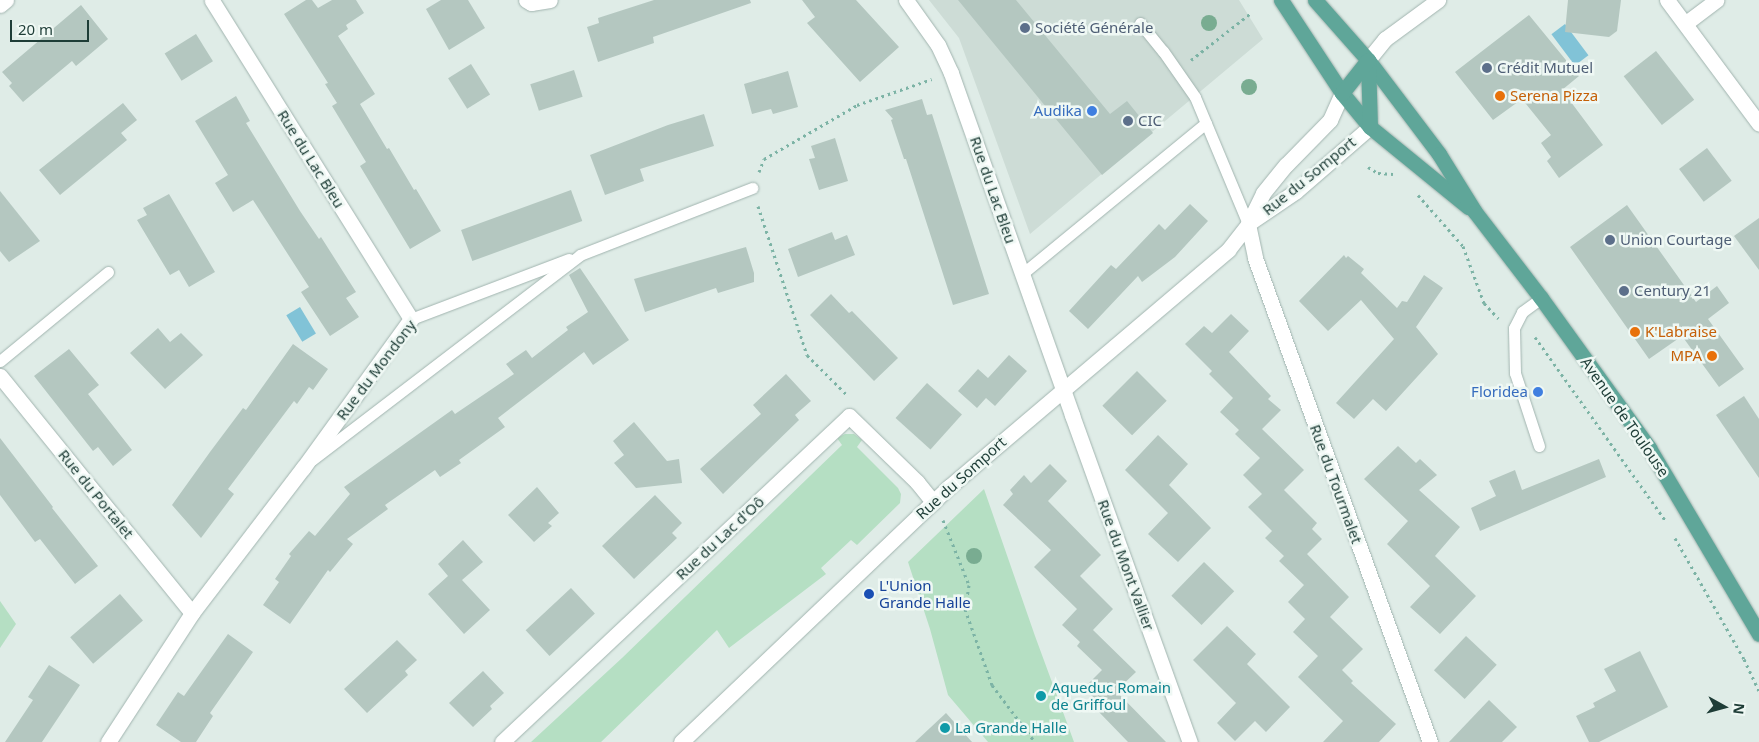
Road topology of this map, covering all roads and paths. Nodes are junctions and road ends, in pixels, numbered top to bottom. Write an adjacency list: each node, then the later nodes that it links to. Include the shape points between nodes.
1 (6, 0): 11 (street)
2 (212, 0): 32 (street, Rue du Lac Bleu)
3 (526, 0): 4 (street, via 531,3)
4 (550, 0)
5 (906, 0): 17 (street, Rue du Lac Bleu, via 938,45)
6 (1281, 0): 18 (main road, Avenue de Toulouse)
7 (1315, 0): 15 (main road, Avenue de Toulouse)
8 (1438, 0): 15 (street, via 1385,39)
9 (1667, 0): 14 (street)
10 (1716, 0): 14 (street)
11 (0, 5)
12 (1251, 13): 16 (path)
13 (1140, 23): 16 (lane)
14 (1686, 23): 20 (street)
15 (1368, 60): 18 (main road); 21 (main road); 26 (main road, Avenue de Toulouse, via 1439,154)
16 (1176, 70): 19 (lane, via 1195,97)
17 (951, 73): 24 (path, via 857,105 798,139 764,159); 30 (street, Rue du Lac Bleu)
18 (1342, 93): 21 (main road, Avenue de Toulouse); 27 (street, Rue du Somport, via 1330,120 1286,164 1263,193)
19 (1206, 123): 27 (lane); 30 (lane)
20 (1759, 124)
21 (1370, 127): 26 (main road, Avenue de Toulouse); 27 (street, Rue du Somport, via 1296,190)
22 (1368, 167): 23 (path)
23 (1402, 179)
24 (752, 188): 28 (lane, Rue du Mondony); 37 (path, via 807,355 855,404)
25 (1415, 191): 33 (path, via 1463,246 1484,303 1498,318)
26 (1475, 212): 31 (main road, Avenue de Toulouse)
27 (1248, 224): 36 (street, Rue du Somport, via 1228,250); 51 (street, Rue du Tourmalet, via 1255,258)
28 (580, 255): 32 (lane, Rue du Mondony); 39 (lane, Rue du Mondony)
29 (108, 272): 34 (lane)
30 (1022, 274): 36 (street, Rue du Lac Bleu)
31 (1541, 298): 33 (lane, via 1522,312); 44 (main road, Avenue de Toulouse, via 1649,448)
32 (411, 318): 39 (street, Rue du Mondony)
33 (1514, 328): 38 (lane, via 1515,373); 41 (path, Avenue de Toulouse, via 1537,341)
34 (0, 361)
35 (0, 376): 43 (street, Rue du Portalet)
36 (1063, 389): 40 (street, Rue du Somport); 50 (street, Rue du Mont Vallier)
37 (850, 416): 40 (street); 47 (street, Rue du Lac d'Oô)
38 (1539, 446)
39 (303, 468): 43 (street, Rue du Mondony)
40 (933, 502): 48 (street, Rue du Somport); 49 (path, via 948,529 969,585 965,609 992,685)
41 (1666, 521)
42 (1670, 530): 45 (path)
43 (192, 613): 46 (street, Rue du Mondony)
44 (1759, 634)
45 (1759, 691)
46 (108, 742)
47 (502, 742)
48 (681, 742)
49 (1035, 742)
50 (1190, 742)
51 (1430, 742)

